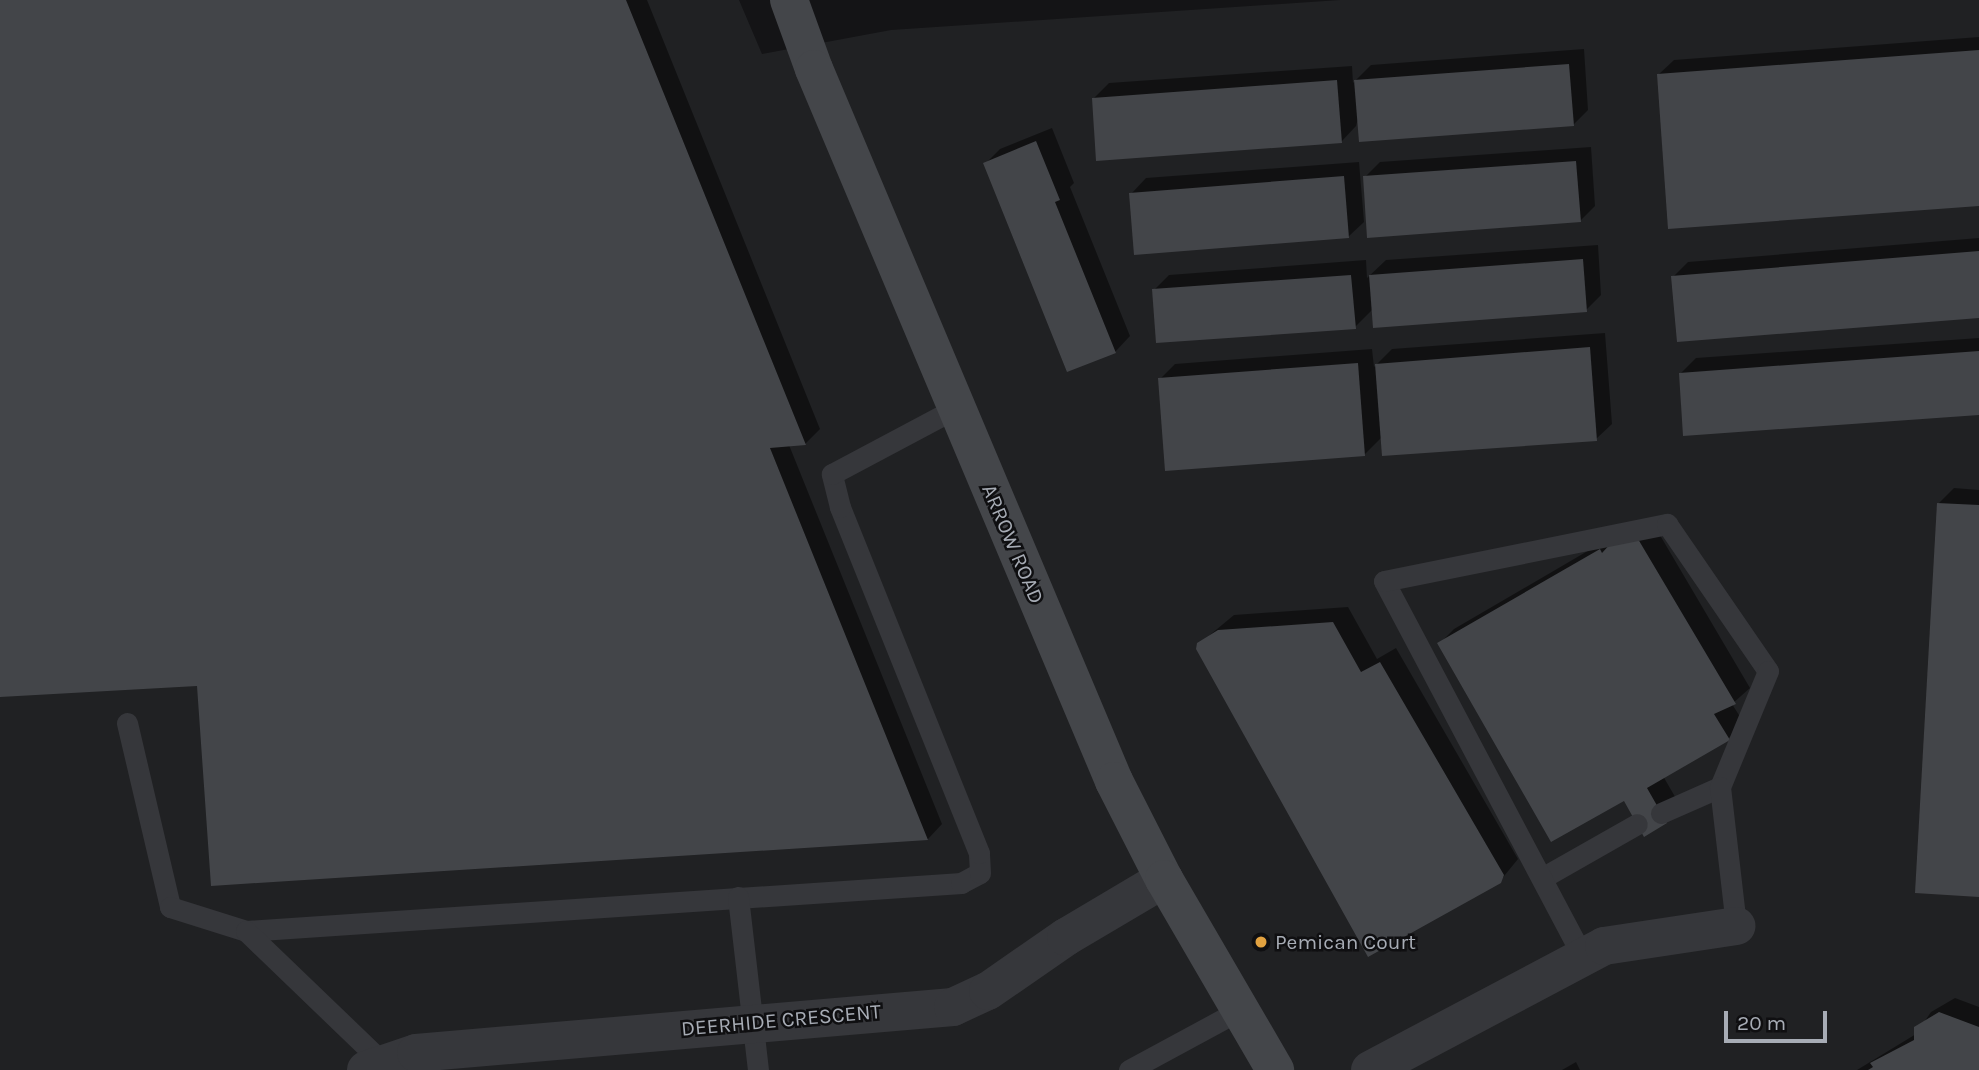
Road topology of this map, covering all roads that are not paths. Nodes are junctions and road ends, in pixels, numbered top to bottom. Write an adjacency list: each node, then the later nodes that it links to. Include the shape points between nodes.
1 (789, 0): 2 (street, ARROW ROAD)
2 (956, 408): 8 (street, ARROW ROAD, via 1114,781); 9 (lane, via 832,474 840,507 979,853 979,873 961,883)
3 (127, 723): 11 (lane, via 170,907)
4 (1720, 787): 5 (lane); 7 (lane, via 1768,671 1667,524 1384,580); 10 (lane)
5 (1661, 813)
6 (1637, 824): 7 (lane)
7 (1542, 878): 12 (lane)
8 (1164, 879): 13 (street, ARROW ROAD); 14 (street, DEERHIDE CRESCENT, via 1066,937 988,991 953,1007)
9 (738, 897): 11 (lane); 14 (lane)
10 (1737, 926): 12 (street, via 1604,946)
11 (246, 930): 15 (lane)
12 (1583, 957): 19 (street)
13 (1240, 1010): 16 (lane); 18 (street, ARROW ROAD)
14 (756, 1023): 15 (street, DEERHIDE CRESCENT, via 416,1053); 17 (lane)
15 (374, 1066)
16 (1136, 1068)
17 (758, 1070)
18 (1276, 1070)
19 (1370, 1070)

